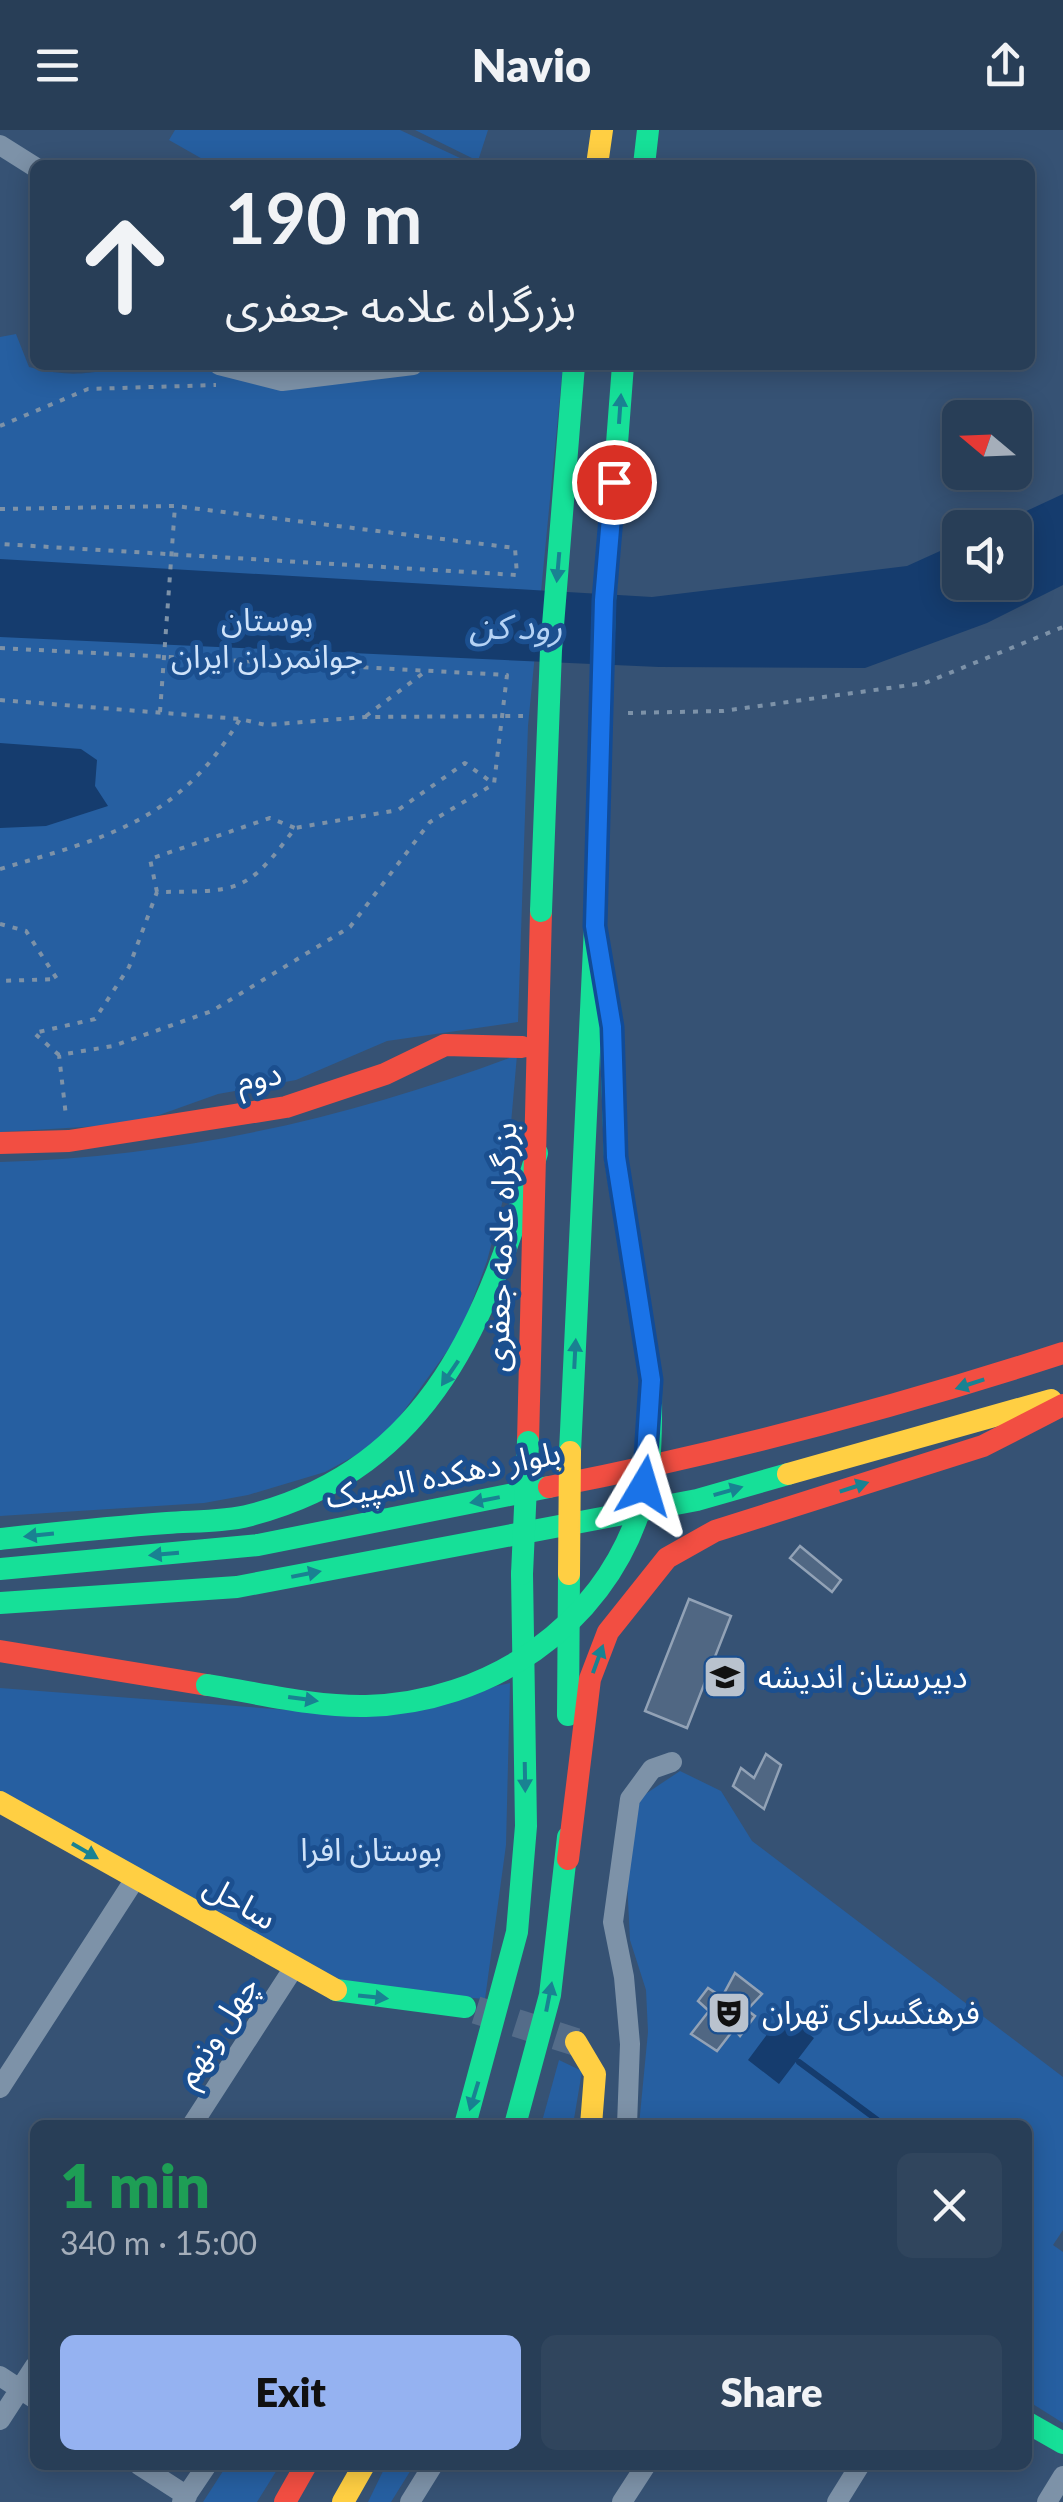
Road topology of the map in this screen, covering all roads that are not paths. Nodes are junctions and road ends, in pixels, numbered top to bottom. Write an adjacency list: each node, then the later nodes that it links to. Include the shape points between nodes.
1 (602, 130): 4 (main road)
2 (648, 130): 5 (main road)
3 (0, 145): 6 (street)
4 (599, 160)
5 (645, 160)
6 (30, 163)
7 (372, 370): 10 (street, via 282,381)
8 (574, 370): 14 (main road, بزرگراه علامه جعفری, one-way to 14, bridge, via 550,650)
9 (623, 370): 11 (main road, one-way to 9, bridge, via 604,600)
10 (220, 375)
11 (595, 926): 21 (main road, one-way to 11, bridge, via 367,1706 472,1687 548,1644 573,1621 620,1557 640,1510 651,1380 616,1157 612,1027); 24 (main road, one-way to 11, bridge, via 570,1452)
12 (522, 1047): 13 (main road, دوم, via 445,1045 286,1108 69,1141)
13 (0, 1143)
14 (536, 1153): 18 (main road, one-way to 18, via 506,1257 462,1356 419,1420 382,1455 294,1503 247,1516); 31 (main road, بزرگراه علامه جعفری, one-way to 31, bridge, via 522,1574 526,1826 517,1932)
15 (1063, 1353): 19 (main road, بلوار دهکده المپیک, one-way to 19, via 698,1458 258,1545)
16 (1063, 1396): 20 (main road, one-way to 16, via 237,1587 678,1503)
17 (1063, 1405): 24 (main road, one-way to 17, via 590,1680 608,1632 668,1558 715,1532 983,1446)
18 (0, 1539)
19 (0, 1570)
20 (0, 1603)
21 (0, 1651)
22 (672, 1762): 34 (street, via 652,1769 630,1799 612,1922 630,2044)
23 (0, 1802): 25 (main road, ساحل, one-way to 25)
24 (568, 1859): 32 (main road, one-way to 24, via 550,1995)
25 (135, 1879): 26 (main road, ساحل); 29 (street)
26 (293, 1969): 27 (main road, ساحل, one-way to 27, via 350,1994); 30 (street, چهل ونهم)
27 (464, 2007)
28 (576, 2042): 33 (main road, via 593,2059 599,2079)
29 (0, 2088)
30 (195, 2120)
31 (466, 2120)
32 (516, 2120)
33 (590, 2120)
34 (627, 2120)
35 (0, 2376): 36 (street)
36 (28, 2394): 37 (street)
37 (0, 2420)
38 (1032, 2425): 39 (main road)
39 (1063, 2444)
40 (146, 2470): 48 (street)
41 (204, 2470): 48 (street)
42 (303, 2470): 49 (main road)
43 (361, 2470): 50 (main road)
44 (431, 2470): 51 (street)
45 (643, 2470): 52 (street)
46 (857, 2470): 53 (street)
47 (1063, 2476): 54 (street)
48 (185, 2499)
49 (285, 2502)
50 (344, 2502)
51 (410, 2502)
52 (622, 2502)
53 (837, 2502)
54 (1047, 2502)

